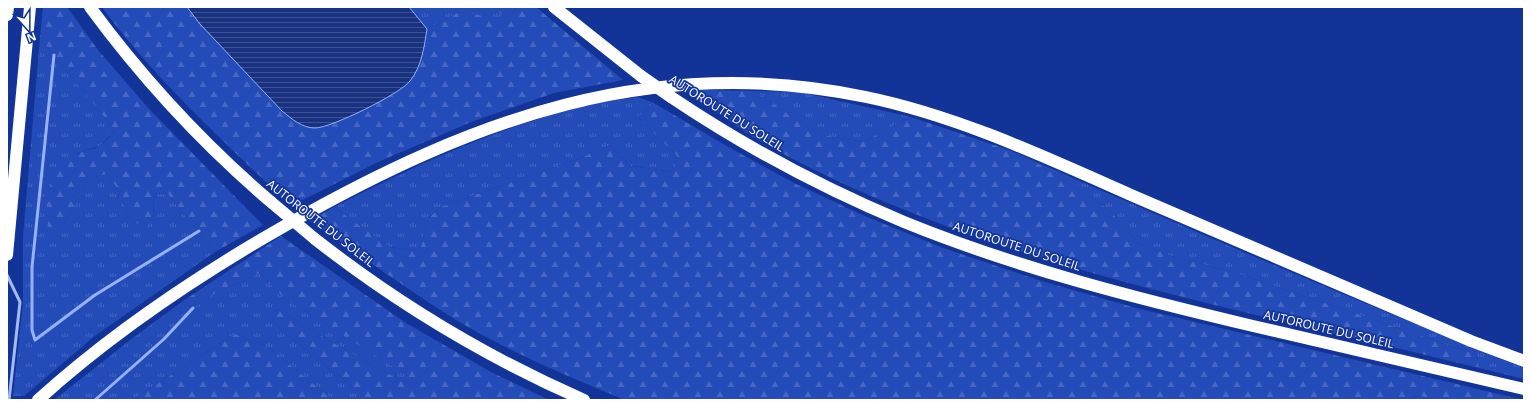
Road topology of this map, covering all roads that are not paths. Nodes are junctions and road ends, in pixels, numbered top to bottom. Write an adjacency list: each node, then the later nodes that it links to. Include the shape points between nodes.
1 (8, 7): 5 (highway)
2 (30, 7): 6 (highway)
3 (90, 7): 12 (highway, AUTOROUTE DU SOLEIL, bridge, via 180,116 220,156 315,239 440,326 514,367)
4 (554, 7): 9 (highway, AUTOROUTE DU SOLEIL, bridge, via 641,76 743,142 828,188 904,222 994,255 1080,282)
5 (7, 15)
6 (7, 255)
7 (7, 275): 10 (lane, via 20,302)
8 (1524, 362): 11 (highway, via 951,120 891,102 849,93 787,85 724,82 640,89 557,106 496,126 418,157 342,194 226,260 128,328)
9 (1524, 388)
10 (9, 400)
11 (38, 400)
12 (584, 400)

